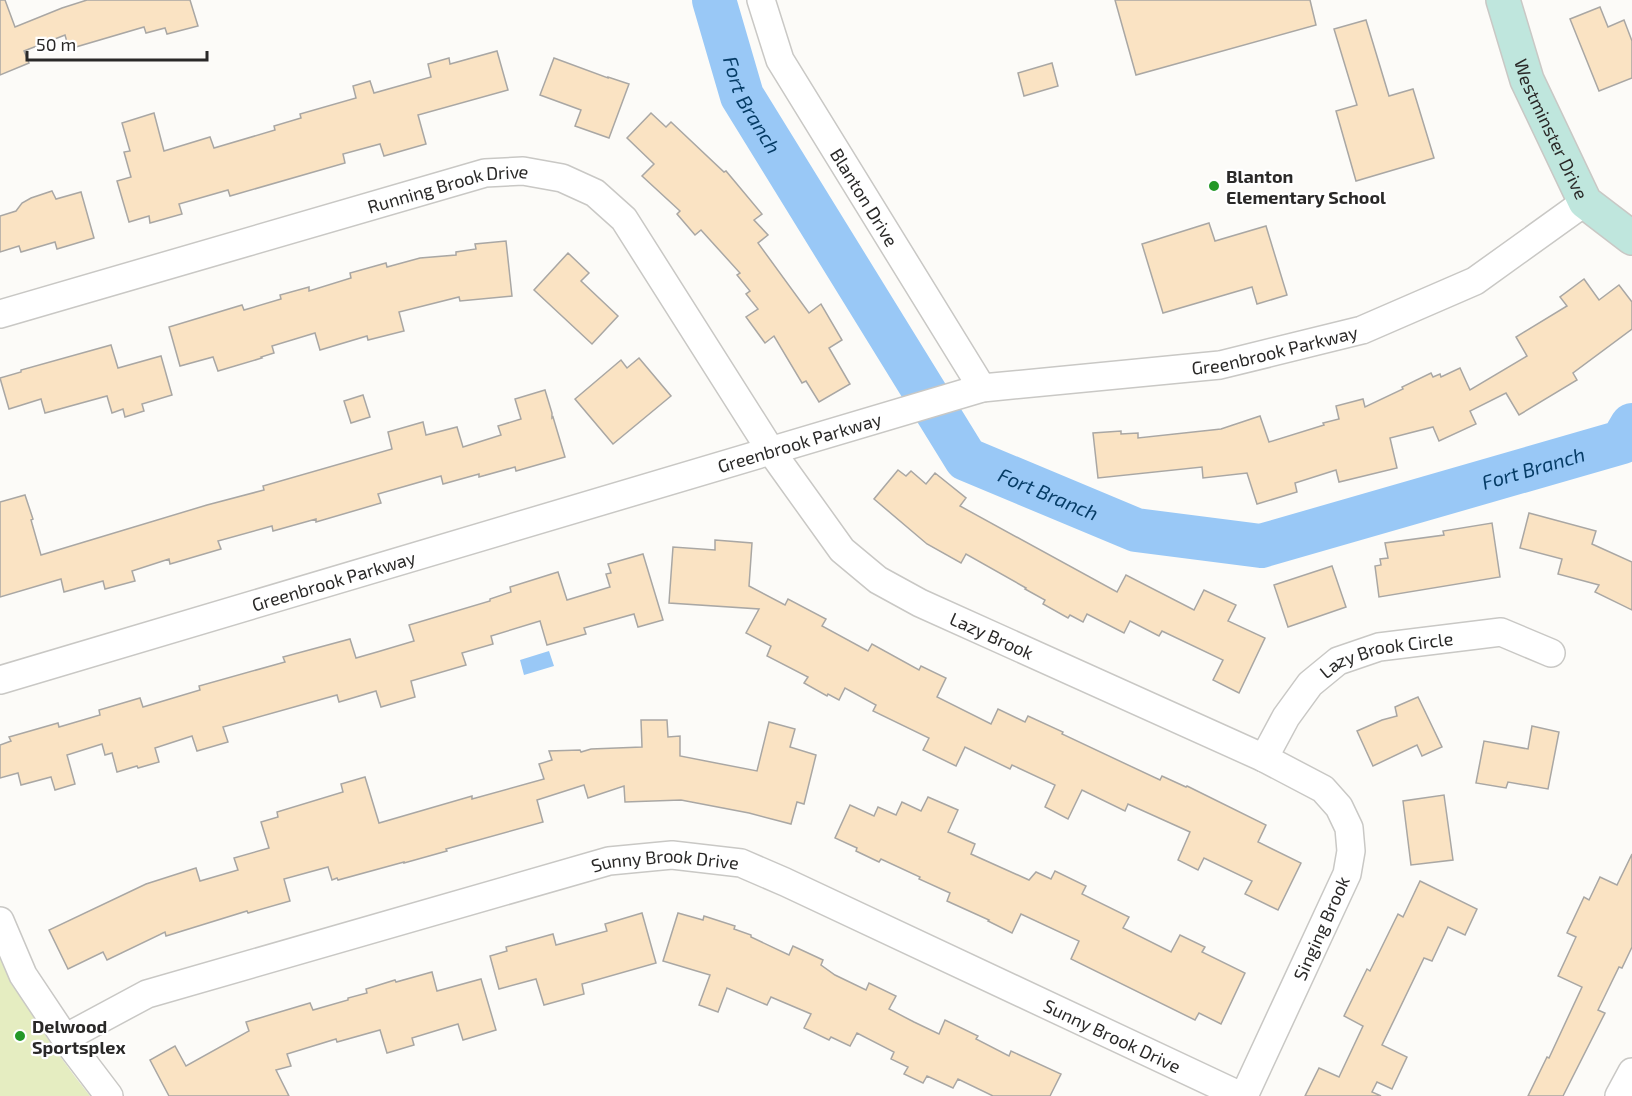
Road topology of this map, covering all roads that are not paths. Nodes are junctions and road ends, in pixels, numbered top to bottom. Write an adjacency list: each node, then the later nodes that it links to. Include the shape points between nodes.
1 (761, 0): 6 (street, Blanton Drive, via 780,60)
2 (1503, 0): 3 (street, Westminster Drive, via 1527,80)
3 (1586, 202): 4 (street, Westminster Drive); 6 (street, Greenbrook Parkway, via 1475,280 1362,330 1220,365)
4 (1632, 238)
5 (0, 314): 7 (street, Running Brook Drive, via 485,173 543,174 595,193 624,219)
6 (970, 391): 7 (street, Greenbrook Parkway)
7 (771, 451): 9 (street, Greenbrook Parkway); 10 (street, Lazy Brook, via 842,550 878,580 920,603)
8 (1551, 653): 10 (street, Lazy Brook Circle, via 1501,632 1379,647 1338,661 1310,684)
9 (0, 680)
10 (1264, 758): 15 (street, Singing Brook, via 1323,789 1339,807 1349,828 1351,851 1347,874)
11 (0, 921): 12 (street, via 23,975)
12 (65, 1038): 14 (street); 15 (street, Sunny Brook Drive, via 147,994 609,861 672,855 741,863)
13 (1632, 1072): 16 (street)
14 (109, 1096)
15 (1243, 1096)
16 (1619, 1096)

